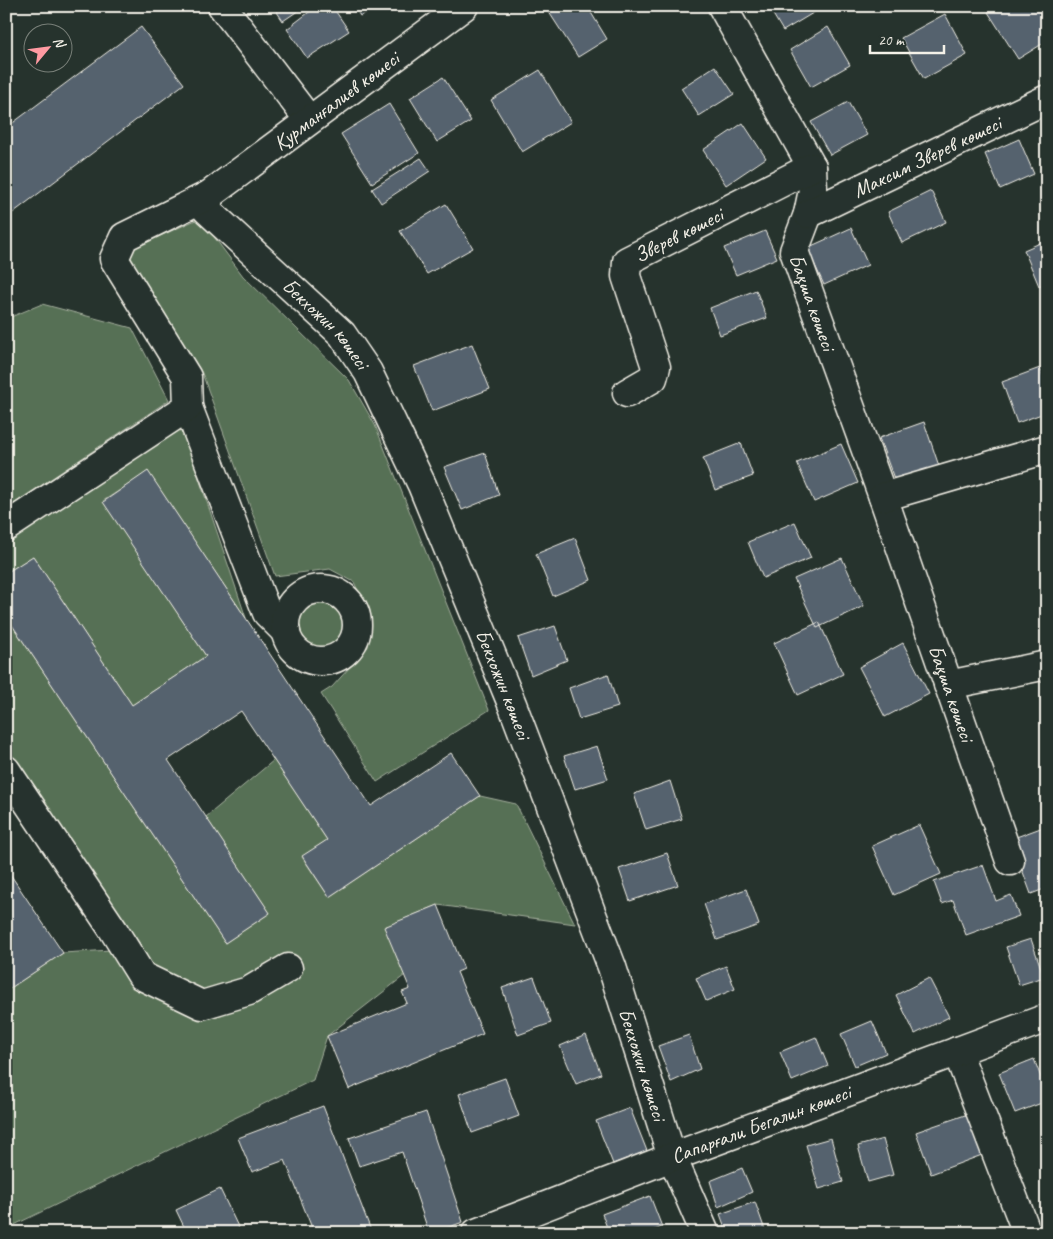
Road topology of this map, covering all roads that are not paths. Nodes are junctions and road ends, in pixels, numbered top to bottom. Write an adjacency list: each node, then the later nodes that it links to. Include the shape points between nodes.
1 (222, 6): 5 (street)
2 (464, 6): 5 (street, Қурманғалиев көшесі)
3 (722, 6): 6 (street, Бақша көшесі)
4 (1047, 99): 8 (street, Максим Зверев көшесі)
5 (309, 120): 7 (street, Қурманғалиев көшесі)
6 (812, 167): 8 (street, Бақша көшесі, via 813,190); 9 (street, Зверев көшесі, via 627,261 626,276 656,367 653,378)
7 (209, 195): 10 (street, Қурманғалиев көшесі, via 124,237 114,260 187,377); 22 (street, Бекхожин көшесі, via 207,210 342,334 368,372 422,485 512,704 612,967)
8 (808, 214): 12 (street, Бақша көшесі, via 794,252)
9 (627, 393)
10 (188, 407): 13 (street); 14 (street, via 268,613)
11 (1047, 449): 12 (street)
12 (883, 497): 16 (street, Бақша көшесі)
13 (6, 527)
14 (286, 632)
15 (1047, 665): 16 (street)
16 (948, 685): 18 (street, Бақша көшесі)
17 (6, 770): 19 (street, via 142,976 202,1005 249,991)
18 (1010, 861)
19 (288, 968)
20 (1047, 1018): 21 (street, Сапарғали Бегалин көшесі)
21 (957, 1051): 22 (street, Сапарғали Бегалин көшесі); 25 (street)
22 (672, 1157): 23 (street, Сапарғали Бегалин көшесі); 24 (street, Бекхожин көшесі)
23 (476, 1233)
24 (706, 1233)
25 (1027, 1233)

